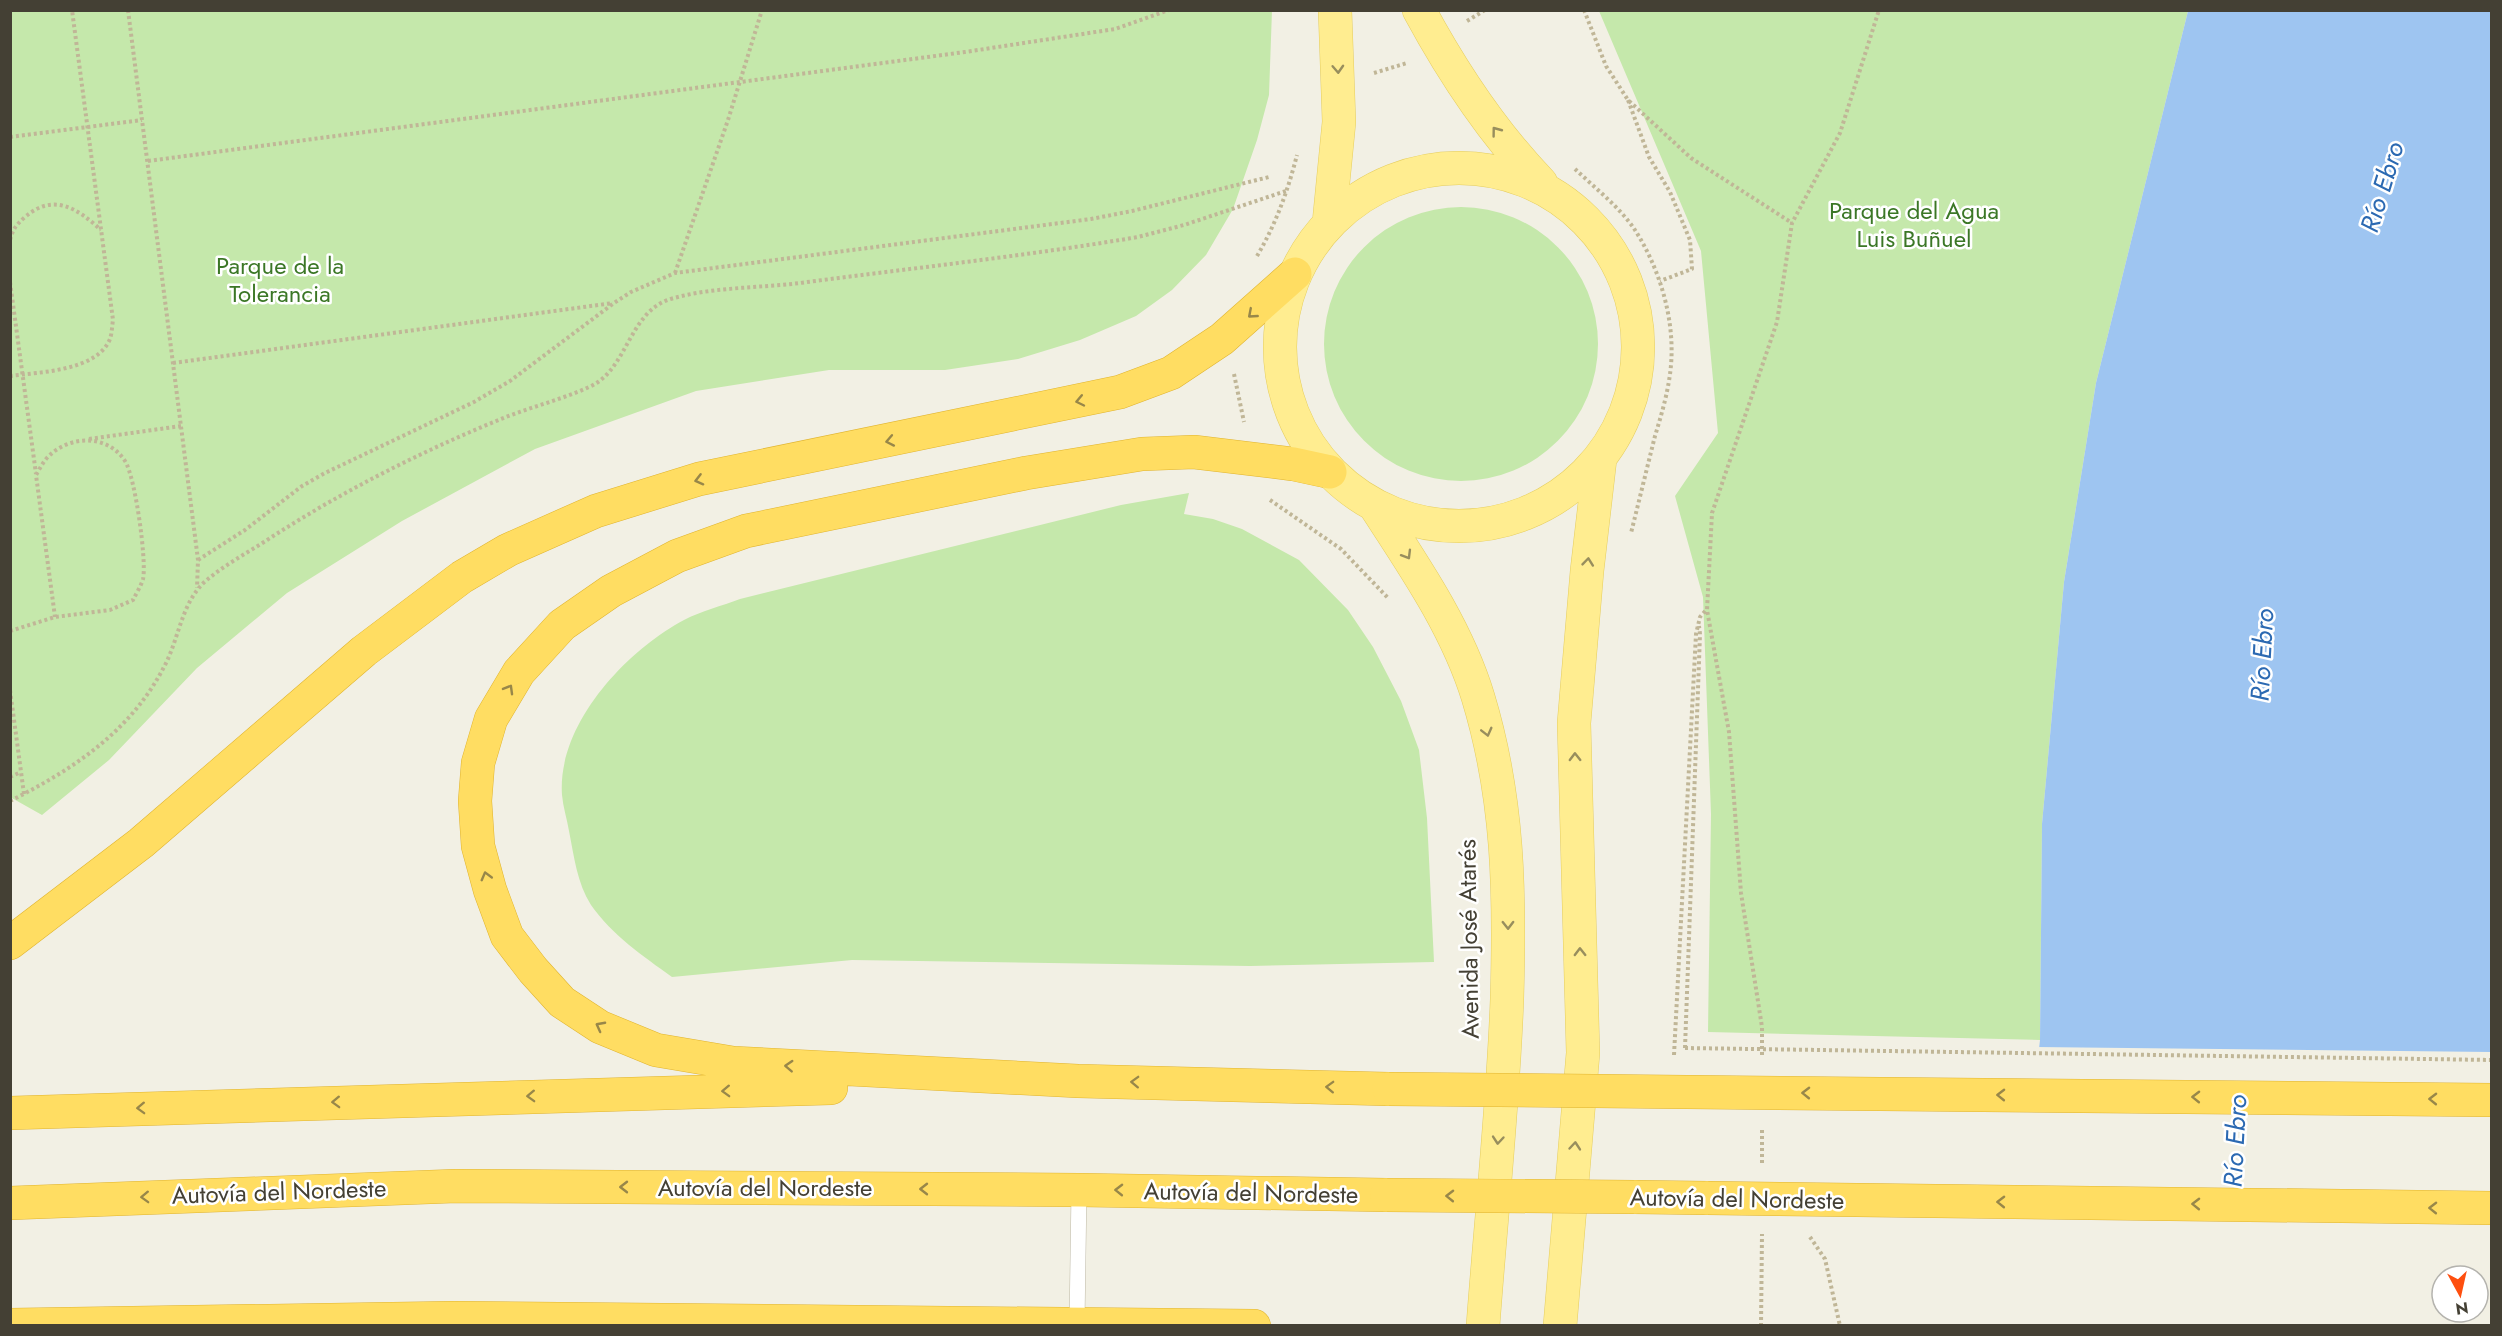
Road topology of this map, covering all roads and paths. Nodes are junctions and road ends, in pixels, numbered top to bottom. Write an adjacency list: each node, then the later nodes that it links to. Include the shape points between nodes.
1 (72, 10): 15 (path)
2 (128, 10): 14 (path)
3 (762, 10): 11 (path)
4 (1169, 10): 11 (path, via 1115,29)
5 (1335, 10): 12 (main road, one-way to 12)
6 (1419, 10): 10 (main road)
7 (1485, 10): 10 (path)
8 (1584, 10): 13 (path, via 1606,66)
9 (1879, 10): 21 (path, via 1840,133)
10 (1437, 42): 12 (path, via 1414,61); 19 (main road, one-way to 10, via 1514,155 1477,106)
11 (739, 82): 17 (path); 25 (path)
12 (1339, 82): 20 (main road)
13 (1628, 100): 21 (path, via 1690,158); 27 (path, via 1649,157 1670,192 1690,240 1692,269)
14 (142, 120): 15 (path); 17 (path)
15 (88, 127): 16 (path); 22 (path)
16 (11, 137)
17 (147, 161): 31 (path)
18 (1269, 177): 25 (path, via 1091,219)
19 (1549, 191): 20 (main road, via 1504,173 1457,167 1410,174 1366,193); 37 (main road, via 1589,223 1619,264 1636,313 1639,364 1626,414)
20 (1329, 223): 26 (main road)
21 (1792, 223): 44 (path, via 1777,322 1712,513)
22 (101, 231): 23 (path, via 82,213 48,204 28,214 13,228); 32 (path, via 113,320 110,340 96,356 69,368)
23 (10, 240)
24 (1252, 265): 42 (path, via 1270,234 1287,190 1138,237 670,299 649,311 598,383 503,417 380,474 287,527)
25 (675, 273): 29 (path)
26 (1295, 274): 30 (highway, one-way to 30); 38 (main road, via 1282,315 1280,358 1287,400 1305,439)
27 (1660, 281)
28 (10, 282): 32 (path)
29 (614, 303): 31 (path); 41 (path, via 510,381 310,482)
30 (1222, 339): 36 (path, via 1229,352); 53 (highway, one-way to 53, via 1171,373 1120,393 699,479 596,511 508,550 462,577 364,651 141,843)
31 (173, 363): 34 (path)
32 (23, 374): 33 (path); 39 (path)
33 (10, 376)
34 (181, 426): 35 (path); 41 (path)
35 (82, 440): 39 (path, via 60,448 46,459); 45 (path, via 103,442 116,450 133,478 142,579 133,600 110,610)
36 (1249, 457): 38 (highway); 43 (path, via 1252,489 1341,549); 57 (highway, one-way to 36, via 733,1063 656,1050 600,1027 562,1002 507,936 478,846 478,763 491,719 519,672 562,626 611,591 677,556 746,531 1026,472 1142,454 1194,452)
37 (1600, 459): 40 (main road, via 1564,493 1520,516 1472,526 1422,523); 72 (main road, one-way to 37, via 1583,1053 1574,723)
38 (1330, 472): 40 (main road)
39 (36, 475): 45 (path)
40 (1375, 506): 71 (main road, Avenida José Atarés, one-way to 71, via 1452,632 1478,696 1497,771 1507,848 1509,938 1504,1070)
41 (198, 560): 42 (path)
42 (197, 588): 51 (path, via 164,666 142,703 105,743)
43 (1394, 606)
44 (1707, 610): 46 (path); 56 (path, via 1729,732 1741,893 1762,1027)
45 (55, 617): 47 (path)
46 (1698, 625): 54 (path); 55 (path, bridge, via 1685,1048)
47 (10, 631)
48 (10, 690): 49 (path)
49 (21, 772): 50 (path); 51 (path)
50 (10, 777)
51 (24, 794): 52 (path)
52 (10, 801)
53 (10, 943)
54 (1674, 1055)
55 (2492, 1060)
56 (1762, 1062)
57 (1078, 1081): 58 (highway, one-way to 57, bridge, via 1389,1089); 59 (highway, one-way to 59)
58 (2492, 1100)
59 (10, 1113)
60 (1762, 1121): 61 (path)
61 (1762, 1168)
62 (1079, 1190): 63 (highway, Autovía del Nordeste, one-way to 63, via 456,1186); 64 (highway, Autovía del Nordeste, one-way to 62, bridge); 67 (lane)
63 (10, 1203)
64 (2492, 1208)
65 (1762, 1224): 73 (path)
66 (1806, 1232): 74 (path, via 1825,1259)
67 (1077, 1324): 69 (highway, via 454,1318); 70 (highway)
68 (10, 1325): 69 (highway)
69 (35, 1325)
70 (1254, 1326)
71 (1483, 1326)
72 (1560, 1326)
73 (1761, 1326)
74 (1840, 1326)

